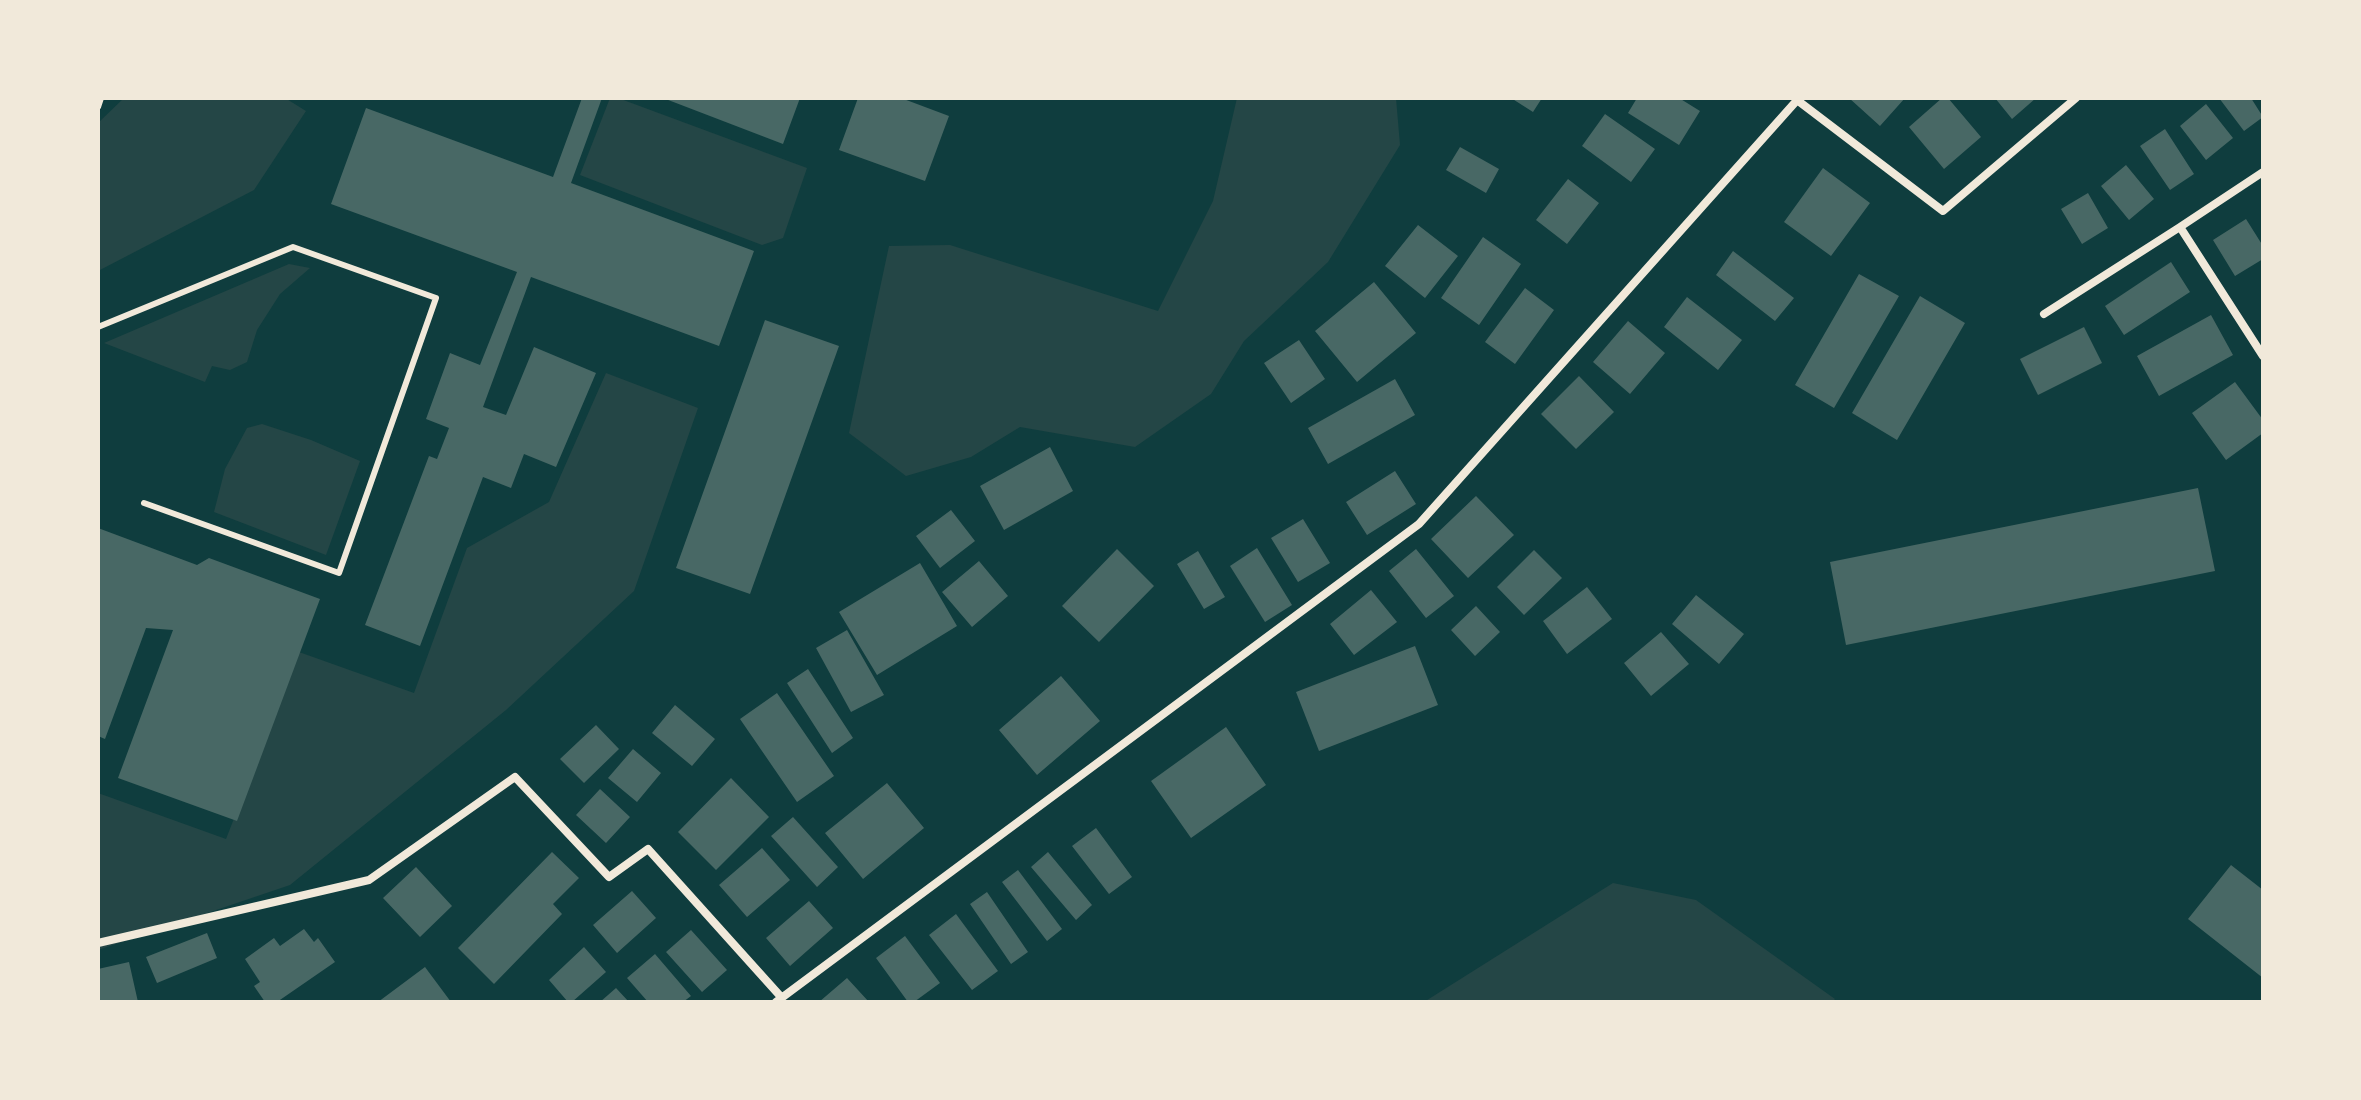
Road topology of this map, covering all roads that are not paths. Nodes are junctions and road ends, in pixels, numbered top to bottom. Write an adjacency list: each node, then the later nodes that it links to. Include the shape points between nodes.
1 (101, 98): 4 (lane)
2 (2076, 98): 3 (street, via 1943,211)
3 (1798, 99): 12 (street, via 1419,524)
4 (98, 107)
5 (2263, 172): 6 (street)
6 (2180, 227): 7 (street); 9 (street)
7 (2044, 314)
8 (98, 327): 10 (lane, via 293,247 436,298 339,573)
9 (2263, 356)
10 (144, 503)
11 (98, 943): 12 (street, via 369,880 515,777 609,877 648,849)
12 (779, 1000)

